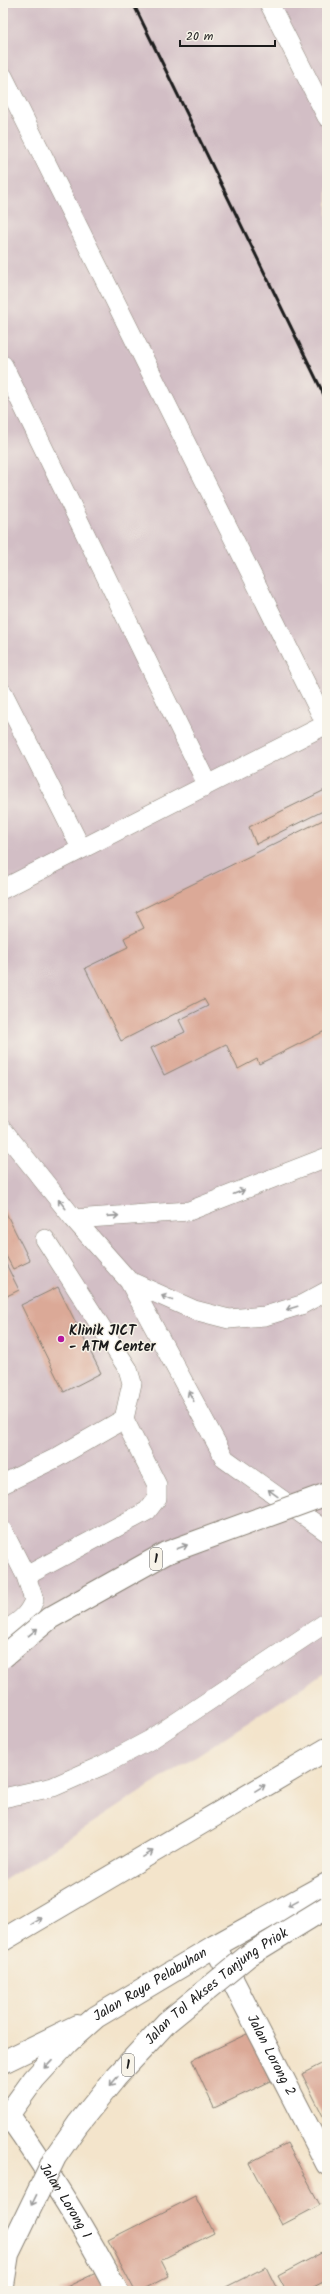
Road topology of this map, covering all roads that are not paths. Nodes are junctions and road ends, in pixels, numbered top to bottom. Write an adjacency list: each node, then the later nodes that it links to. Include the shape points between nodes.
1 (269, 3): 3 (lane)
2 (3, 76): 6 (lane)
3 (327, 117)
4 (3, 365): 7 (lane)
5 (3, 693): 8 (lane)
6 (327, 724): 7 (lane)
7 (207, 784): 8 (lane)
8 (81, 848): 9 (lane)
9 (3, 889)
10 (3, 1130): 12 (lane, one-way to 10)
11 (327, 1157): 12 (lane, one-way to 11, via 189,1211)
12 (74, 1219): 14 (lane)
13 (45, 1239): 16 (lane, via 128,1369 132,1384)
14 (129, 1281): 15 (lane, one-way to 14, via 301,1306 266,1316 229,1318 194,1310); 20 (lane, one-way to 14, via 225,1459)
15 (327, 1292)
16 (124, 1419): 17 (lane, via 56,1458); 21 (lane, via 157,1485 157,1498 147,1511)
17 (3, 1484)
18 (327, 1494): 24 (main road, 1, one-way to 18, bridge, via 50,1618 166,1553)
19 (3, 1531): 21 (lane)
20 (327, 1532)
21 (26, 1576): 23 (lane, via 34,1600 32,1605 19,1622)
22 (327, 1622): 26 (lane, via 130,1751 52,1787)
23 (3, 1631)
24 (3, 1657)
25 (327, 1749): 29 (main road, one-way to 25)
26 (3, 1798)
27 (327, 1884): 30 (main road, Jalan Raya Pelabuhan, one-way to 30)
28 (327, 1907): 35 (main road, Jalan Tol Akses Tanjung Priok / 1, one-way to 35, bridge, via 249,1955 167,2022 116,2077 55,2157 8,2254)
29 (3, 1940)
30 (215, 1946): 31 (main road, Jalan Raya Pelabuhan); 34 (main road, Jalan Lorong 2)
31 (96, 2016): 32 (main road); 33 (main road, Jalan Raya Pelabuhan, one-way to 33, via 34,2079)
32 (3, 2062)
33 (6, 2118): 36 (main road, Jalan Lorong 1, via 56,2183)
34 (327, 2164)
35 (3, 2285)
36 (117, 2291)

